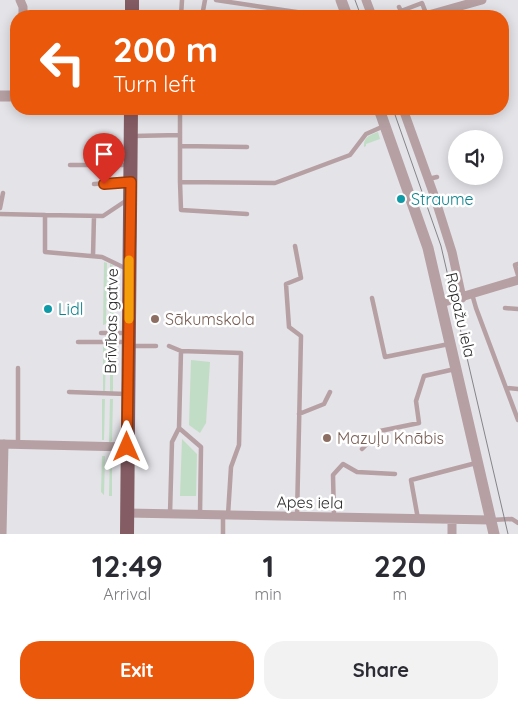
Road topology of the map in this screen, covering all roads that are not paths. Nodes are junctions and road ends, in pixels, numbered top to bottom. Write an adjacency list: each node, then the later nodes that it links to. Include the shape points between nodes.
1 (216, 0): 4 (lane)
2 (482, 0): 8 (street)
3 (399, 7): 6 (lane)
4 (283, 10)
5 (401, 10): 7 (lane, via 422,3)
6 (401, 10)
7 (424, 10)
8 (447, 10)
9 (131, 115): 15 (highway, Brīvības gatve)
10 (180, 115): 14 (lane)
11 (381, 115): 13 (street, Ropažu iela)
12 (406, 115): 38 (street, Ropažu iela, via 432,178)
13 (386, 126): 21 (lane, via 366,134 350,155 275,183); 39 (street, Ropažu iela, via 428,248)
14 (180, 135): 15 (lane); 16 (lane)
15 (131, 136): 19 (highway, Brīvības gatve)
16 (180, 146): 17 (lane); 21 (lane)
17 (247, 147)
18 (70, 165): 19 (lane)
19 (131, 165): 20 (highway, Brīvības gatve)
20 (131, 182): 22 (lane); 24 (highway, Brīvības gatve)
21 (180, 182): 27 (lane, via 181,210)
22 (94, 184)
23 (3, 193): 25 (lane)
24 (130, 198): 29 (lane, via 103,216); 33 (highway, Brīvības gatve)
25 (0, 208)
26 (0, 214): 28 (lane)
27 (247, 214)
28 (45, 215): 29 (lane); 31 (lane, via 45,252)
29 (94, 216): 31 (lane)
30 (295, 246): 56 (lane, via 301,278 286,284 289,327 301,336)
31 (93, 256): 33 (lane, via 109,259)
32 (518, 264): 34 (lane, via 515,265)
33 (129, 270): 43 (highway, Brīvības gatve)
34 (518, 275)
35 (518, 280): 36 (street)
36 (472, 294): 38 (street); 51 (lane)
37 (372, 298): 45 (lane, via 385,357)
38 (462, 298): 39 (street)
39 (441, 303): 45 (street, Ropažu iela)
40 (505, 308): 41 (lane)
41 (518, 309)
42 (101, 333): 43 (lane)
43 (129, 340): 44 (lane); 46 (lane); 55 (highway, Brīvības gatve)
44 (78, 342)
45 (451, 343): 50 (street, Ropažu iela)
46 (156, 346)
47 (169, 346): 48 (lane)
48 (181, 351): 58 (lane); 68 (lane, via 240,353 239,445 231,467)
49 (18, 368): 60 (lane)
50 (456, 369): 62 (lane, via 424,376 416,402 419,423 380,431); 63 (street, Ropažu iela)
51 (507, 388): 52 (lane); 57 (lane)
52 (518, 389)
53 (69, 392): 55 (lane)
54 (330, 392): 56 (lane, via 324,404)
55 (128, 394): 61 (highway, Brīvības gatve)
56 (299, 414): 69 (lane)
57 (518, 420)
58 (179, 428): 66 (lane, via 172,442); 67 (lane, via 201,447)
59 (2, 444): 60 (street); 75 (street)
60 (18, 444): 61 (street)
61 (127, 447): 65 (highway, Brīvības gatve)
62 (362, 449)
63 (478, 462): 71 (lane, via 411,480); 73 (street, Ropažu iela)
64 (395, 474): 70 (lane, via 357,472 343,464 333,474)
65 (127, 513): 66 (street, Apes iela); 76 (highway, Brīvības gatve)
66 (170, 514): 67 (street, Apes iela)
67 (200, 515): 68 (street, Apes iela)
68 (226, 515): 69 (street, Apes iela); 77 (lane)
69 (297, 516): 70 (street, Apes iela)
70 (334, 517): 71 (street, Apes iela)
71 (418, 520): 72 (street, Apes iela)
72 (452, 520): 73 (street, Apes iela); 78 (street)
73 (491, 520): 74 (lane, via 512,519); 79 (street, Ropažu iela)
74 (518, 523)
75 (2, 534)
76 (127, 534)
77 (223, 534)
78 (452, 534)
79 (494, 534)

